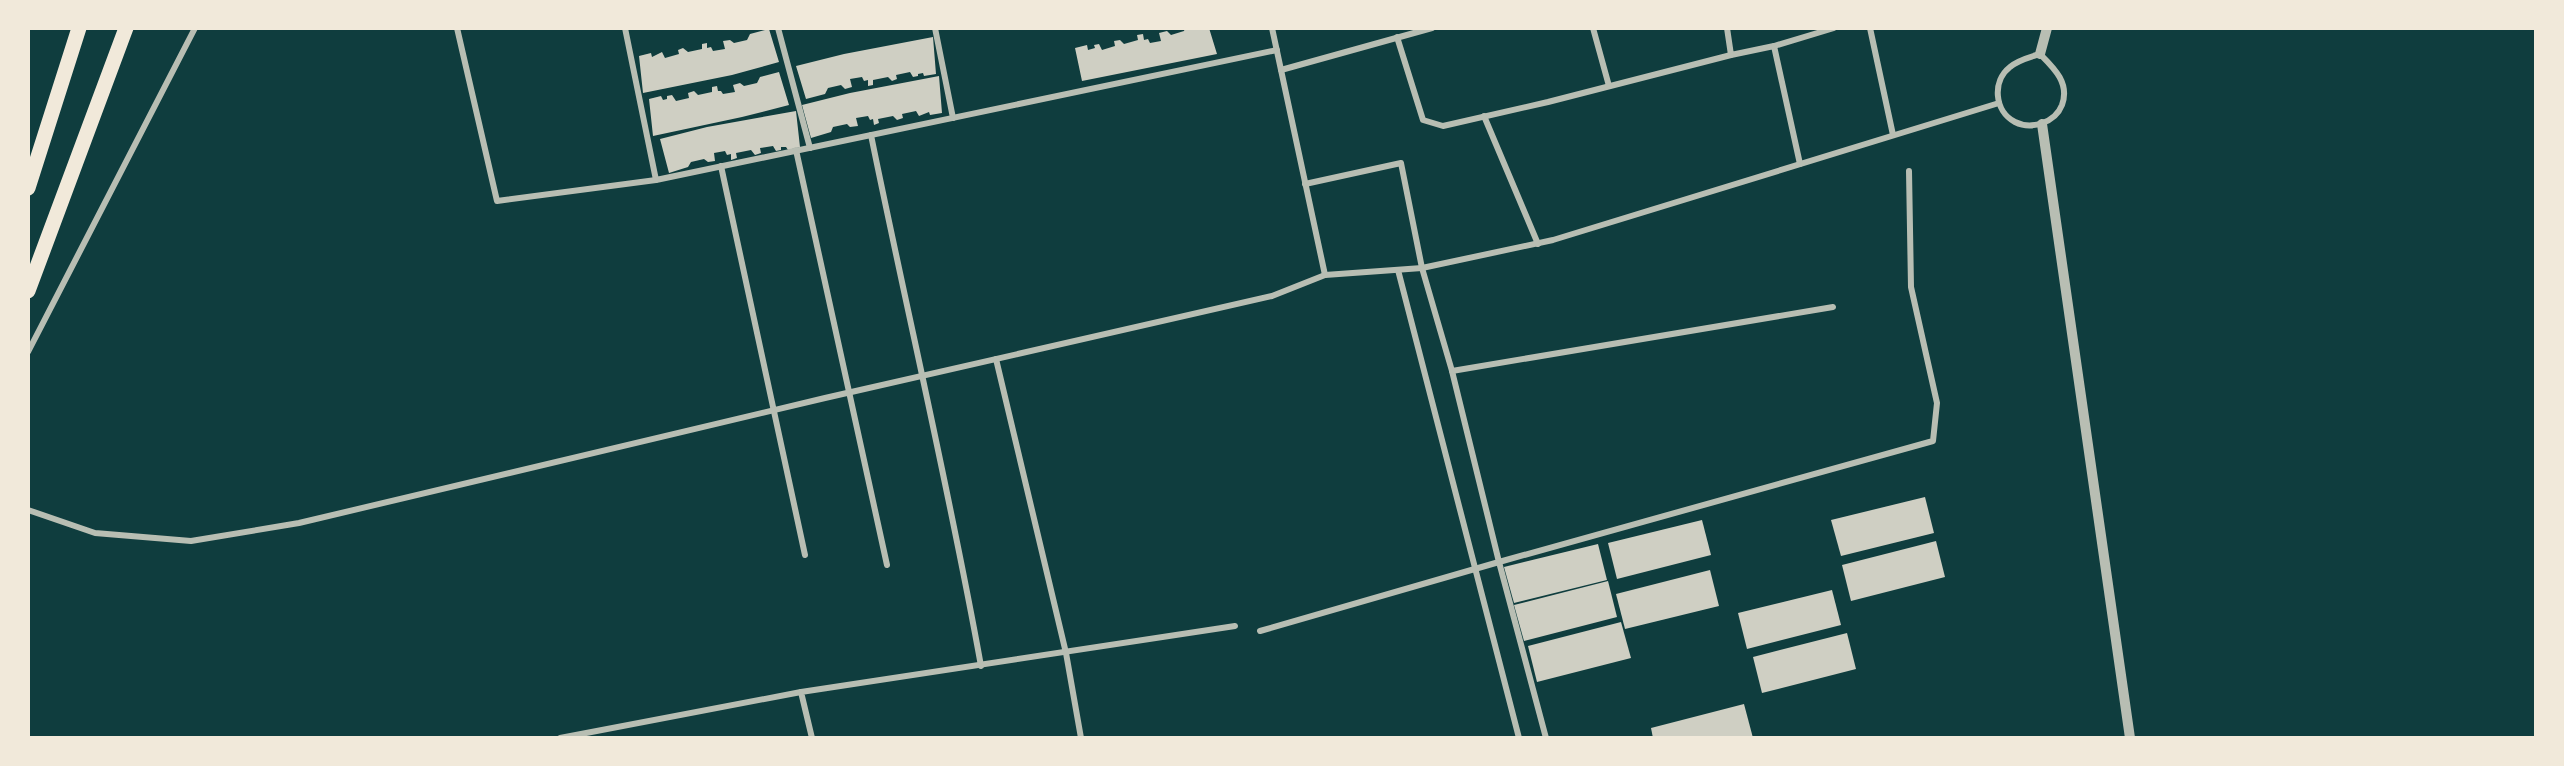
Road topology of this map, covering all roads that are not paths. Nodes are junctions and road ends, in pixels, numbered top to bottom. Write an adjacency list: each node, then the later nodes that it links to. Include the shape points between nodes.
1 (79, 28): 35 (main road)
2 (126, 28): 40 (main road)
3 (195, 28): 42 (street)
4 (457, 28): 33 (street, via 497,201)
5 (625, 28): 33 (street)
6 (778, 28): 28 (street)
7 (935, 28): 24 (street)
8 (1272, 28): 17 (street)
9 (1432, 28): 15 (street)
10 (1593, 28): 21 (street)
11 (1727, 28): 19 (street)
12 (1834, 28): 16 (street)
13 (1870, 28): 27 (street)
14 (2047, 28): 18 (street)
15 (1397, 37): 20 (street); 23 (street, via 1423,120 1443,126)
16 (1774, 46): 19 (street); 30 (street)
17 (1277, 50): 20 (street); 24 (street)
18 (2040, 54): 22 (street, via 2009,68 1997,91); 25 (street, via 2056,70 2064,95 2057,112)
19 (1731, 55): 21 (street)
20 (1281, 70): 34 (street)
21 (1609, 86): 23 (street)
22 (1999, 102): 25 (street, via 2016,123); 27 (street)
23 (1484, 116): 36 (street)
24 (953, 118): 26 (street)
25 (2042, 124): 63 (street)
26 (871, 135): 28 (street); 45 (street)
27 (1893, 135): 30 (street)
28 (810, 148): 29 (street)
29 (796, 150): 31 (street); 46 (street)
30 (1800, 164): 36 (street)
31 (721, 166): 33 (street); 47 (street)
32 (1910, 171): 50 (street, via 1911,287 1937,403 1933,441)
33 (656, 180)
34 (1305, 184): 37 (street, via 1401,163); 39 (street)
35 (28, 188)
36 (1538, 244): 37 (street)
37 (1422, 268): 38 (street); 44 (street)
38 (1398, 270): 39 (street); 52 (street)
39 (1325, 275): 43 (street, via 1272,296)
40 (28, 291)
41 (1833, 307): 44 (street)
42 (28, 352)
43 (996, 359): 45 (street); 55 (street)
44 (1452, 371): 50 (street)
45 (921, 376): 46 (street); 56 (street, via 957,535)
46 (848, 393): 47 (street); 51 (street)
47 (774, 410): 48 (street, via 299,523 192,541 95,533); 49 (street)
48 (28, 510)
49 (805, 555)
50 (1499, 562): 52 (street); 62 (street)
51 (887, 565)
52 (1475, 569): 54 (street); 61 (street)
53 (1235, 626): 55 (street)
54 (1260, 631)
55 (1066, 653): 56 (street); 60 (street)
56 (981, 666): 57 (street)
57 (801, 692): 58 (street); 59 (street)
58 (560, 738)
59 (812, 738)
60 (1081, 738)
61 (1519, 738)
62 (1546, 738)
63 (2130, 738)

